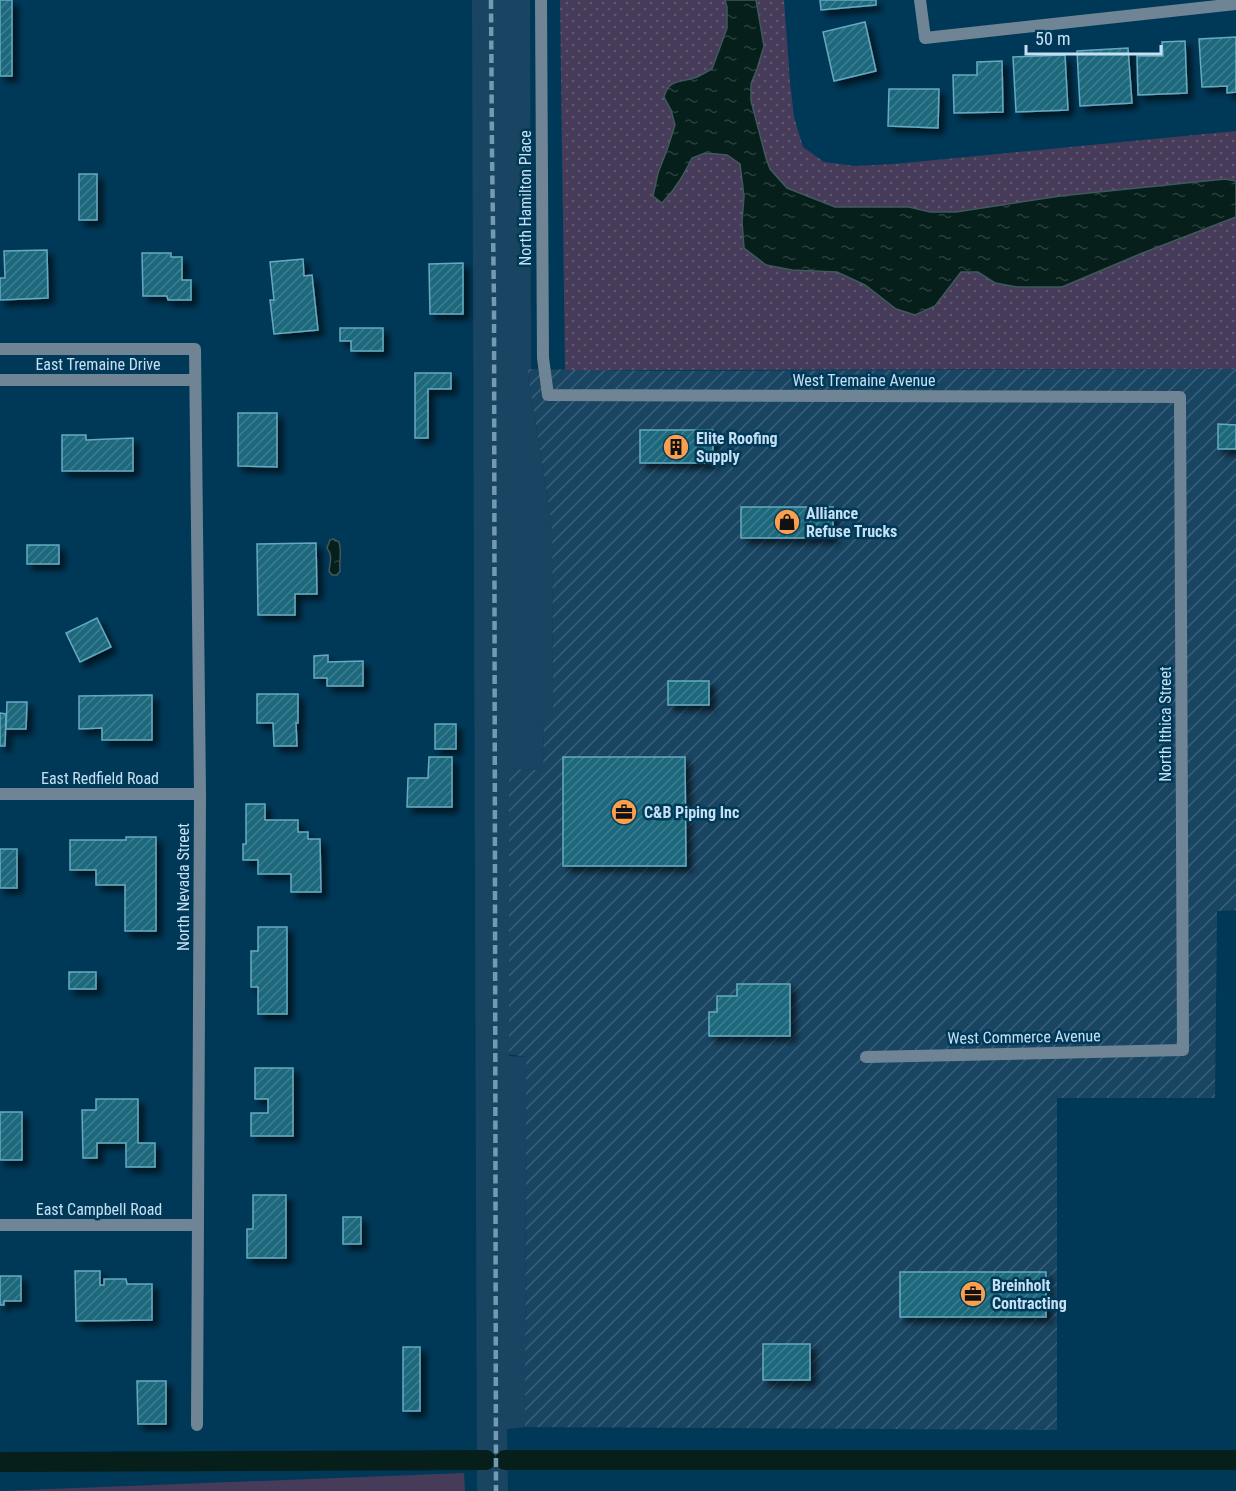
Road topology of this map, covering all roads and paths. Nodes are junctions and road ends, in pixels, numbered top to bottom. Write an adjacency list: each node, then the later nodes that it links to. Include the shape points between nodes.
1 (541, 0): 8 (street, North Hamilton Place, via 543,358)
2 (920, 0): 3 (street, via 925,38)
3 (1236, 4)
4 (0, 349): 5 (street, East Tremaine Drive)
5 (195, 349): 7 (street, North Nevada Street)
6 (0, 380): 7 (street, East Tremaine Drive)
7 (195, 380): 10 (street, North Nevada Street)
8 (548, 395): 9 (street, West Tremaine Avenue)
9 (1180, 397): 12 (street, North Ithica Street)
10 (200, 794): 11 (street, East Redfield Road); 15 (street, North Nevada Street)
11 (0, 795)
12 (1183, 1050): 13 (street, West Commerce Avenue)
13 (866, 1057)
14 (0, 1225): 15 (street, East Campbell Road)
15 (197, 1225): 16 (street, North Nevada Street)
16 (197, 1425)

